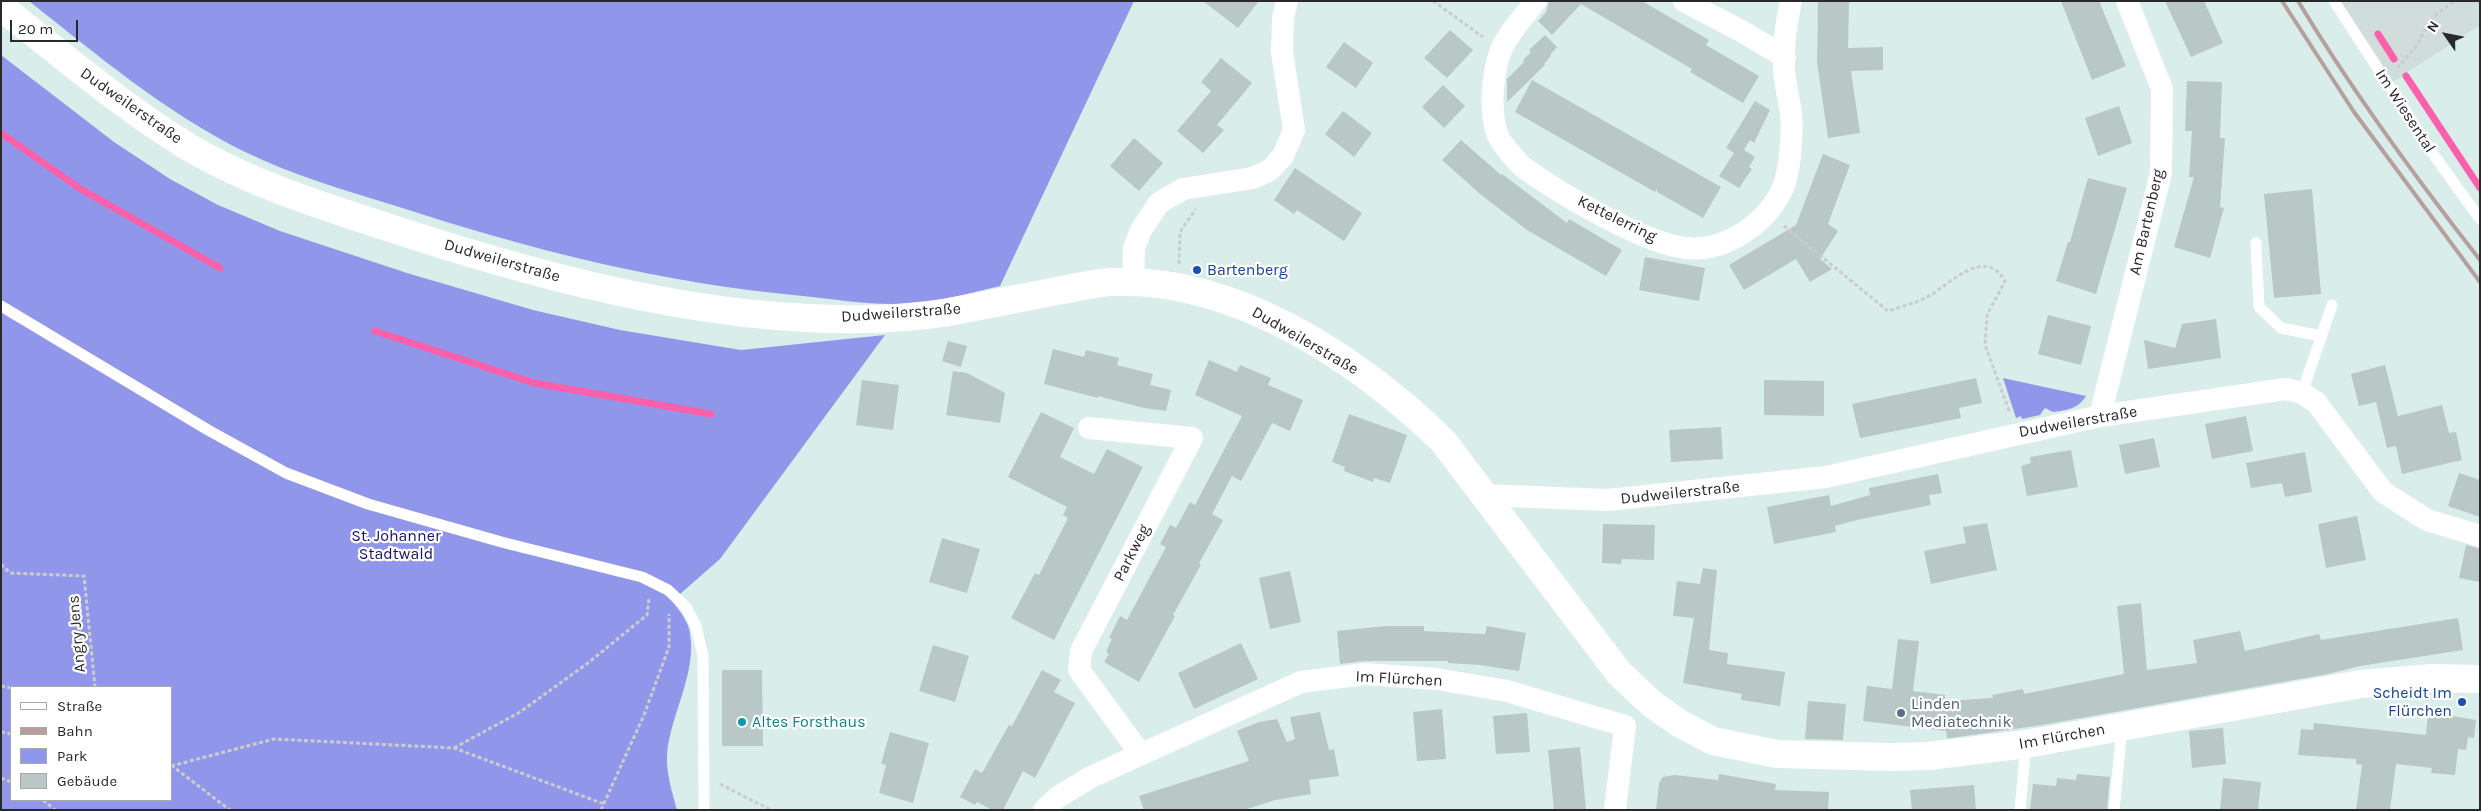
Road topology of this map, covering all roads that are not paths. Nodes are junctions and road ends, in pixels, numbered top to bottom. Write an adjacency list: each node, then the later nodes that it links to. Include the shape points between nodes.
1 (1287, 1): 11 (street, via 1282,52 1294,130 1283,156 1270,170 1253,178 1183,190 1159,203 1141,230 1134,248)
2 (1536, 1): 8 (street, Kettelerring, via 1501,51 1491,96 1498,136 1525,169 1588,207 1652,238 1686,248 1707,246 1750,229 1768,213 1782,190 1788,168 1791,116)
3 (1684, 1): 8 (street)
4 (1791, 1): 8 (street, Kettelerring, via 1786,22)
5 (2127, 1): 16 (street, Am Bartenberg, via 2162,89 2161,173)
6 (2334, 1): 9 (lane, Im Wiesental, via 2436,158)
7 (1, 7): 11 (street, Dudweilerstraße, via 135,111 234,171 293,196 418,237 621,292 746,313 870,318 944,313 1090,285)
8 (1785, 57)
9 (2480, 219)
10 (2256, 243): 14 (lane, via 2259,307 2281,328)
11 (1133, 282): 18 (street, Dudweilerstraße, via 1191,288 1241,304 1286,326 1378,384 1442,441)
12 (2332, 305): 14 (lane)
13 (1, 306): 26 (lane, via 286,473 368,504 642,577 668,590 686,608 696,626 704,656)
14 (2321, 336): 15 (lane)
15 (2302, 393): 16 (street, Dudweilerstraße, via 2286,390); 19 (street, via 2316,402 2383,492 2427,520)
16 (2100, 416): 18 (street, Dudweilerstraße, via 1826,477 1608,500)
17 (1089, 428): 25 (street, Parkweg, via 1192,438 1081,650 1079,670)
18 (1484, 495): 21 (street, Im Flürchen, via 1596,645)
19 (2480, 536)
20 (2480, 679): 23 (street, Im Flürchen, via 2432,678 2361,684)
21 (1652, 704): 22 (street); 24 (street, Im Flürchen, via 1678,723 1713,741 1777,754 1890,758)
22 (1625, 726): 25 (street, Im Flürchen, via 1507,691 1437,679 1365,674 1301,682); 28 (street)
23 (2122, 727): 24 (street, Im Flürchen); 30 (lane)
24 (2026, 744): 29 (lane)
25 (1140, 753): 27 (street, Im Flürchen, via 1091,776)
26 (704, 810)
27 (1044, 810)
28 (1615, 810)
29 (2020, 810)
30 (2114, 810)

